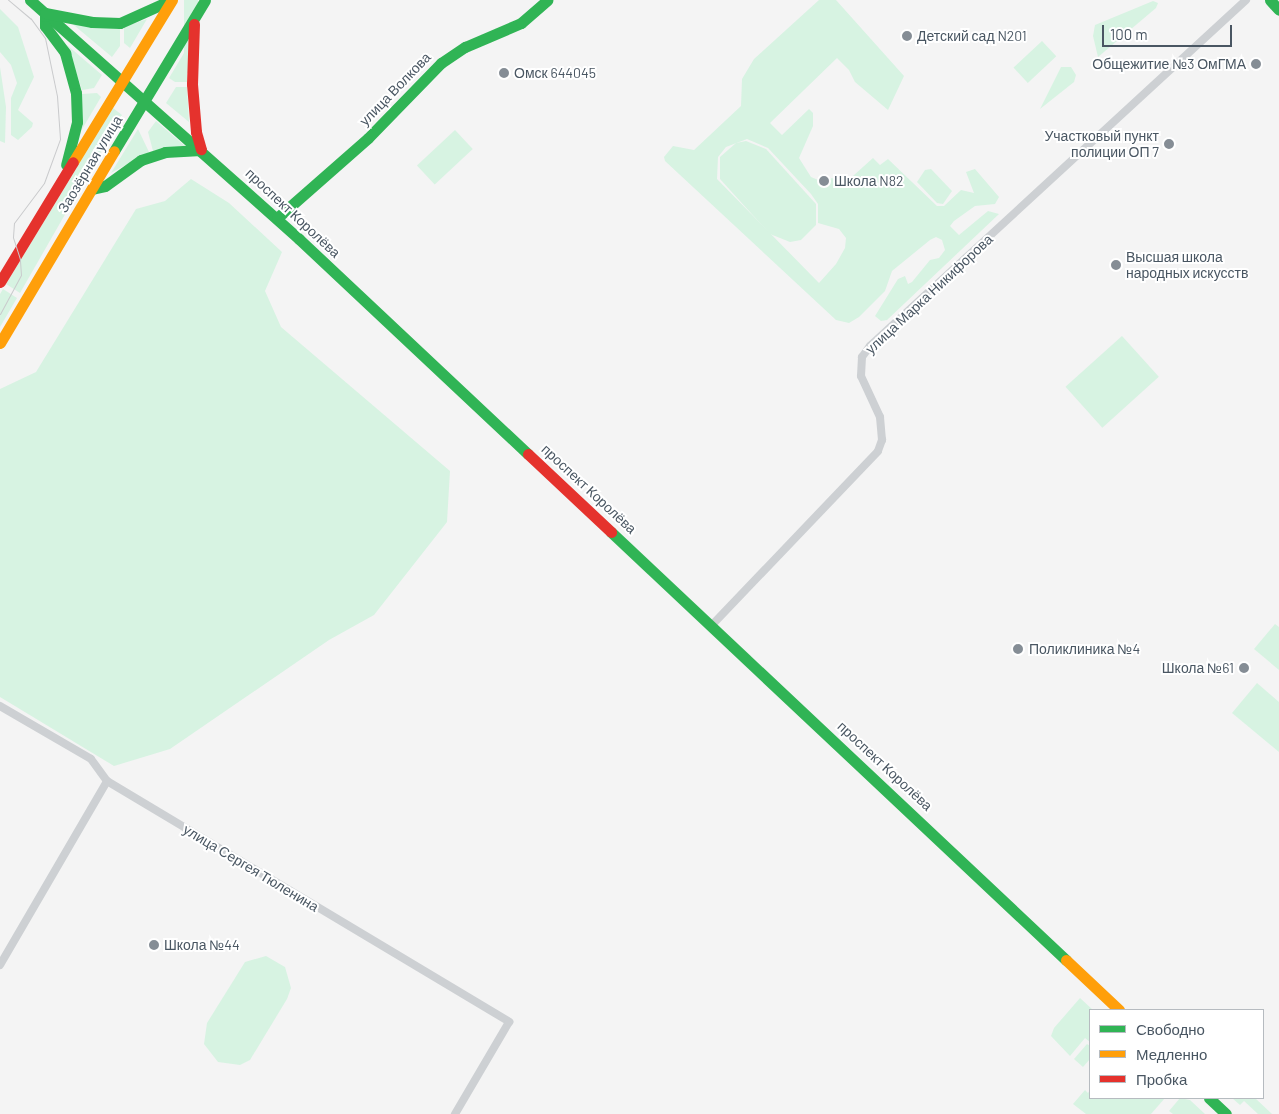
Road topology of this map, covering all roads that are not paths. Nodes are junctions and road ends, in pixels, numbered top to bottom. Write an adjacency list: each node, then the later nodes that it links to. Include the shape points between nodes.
1 (30, 0): 8 (main road, проспект Королёва)
2 (172, 0): 8 (main road, via 120,23 92,22); 10 (main road, Заозёрная улица)
3 (205, 0): 9 (main road, Заозёрная улица)
4 (547, 0): 15 (main road, улица Волкова, via 521,23 465,47 440,63 368,138)
5 (1246, 0): 18 (street, улица Марка Никифорова, via 870,346 862,357 861,376 880,417 882,440 878,451)
6 (1270, 0): 7 (main road)
7 (1279, 10)
8 (45, 13): 10 (main road, проспект Королёва); 13 (main road, via 45,26 65,53 76,93 73,144)
9 (196, 15): 11 (main road, Заозёрная улица); 12 (main road, via 191,45 192,84 196,132)
10 (123, 81): 11 (main road, проспект Королёва); 13 (main road, Заозёрная улица)
11 (145, 100): 12 (main road, проспект Королёва); 14 (main road, Заозёрная улица)
12 (201, 150): 14 (main road, via 165,152 141,160 105,186); 15 (main road, проспект Королёва)
13 (62, 181): 16 (main road, Заозёрная улица)
14 (92, 189): 17 (main road, Заозёрная улица)
15 (277, 218): 18 (main road, проспект Королёва)
16 (0, 282)
17 (0, 343)
18 (712, 625): 22 (main road, проспект Королёва)
19 (0, 706): 20 (street, улица Сергея Тюленина, via 90,759)
20 (107, 781): 21 (street); 24 (street, улица Сергея Тюленина, via 509,1022)
21 (0, 965)
22 (1118, 1009)
23 (1210, 1099): 25 (main road)
24 (455, 1114)
25 (1226, 1114)

